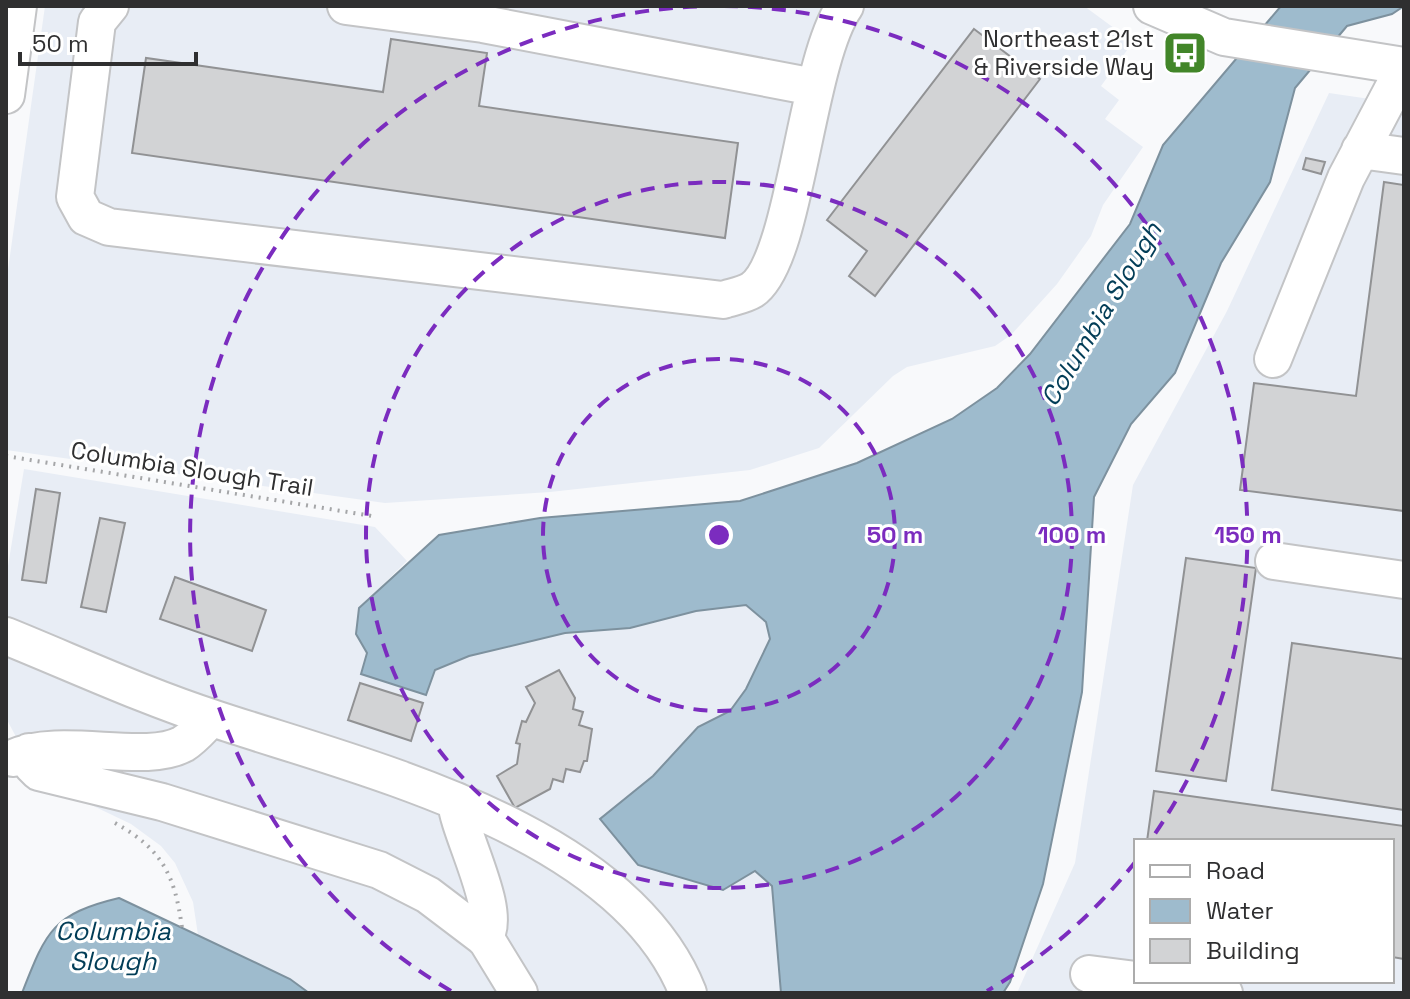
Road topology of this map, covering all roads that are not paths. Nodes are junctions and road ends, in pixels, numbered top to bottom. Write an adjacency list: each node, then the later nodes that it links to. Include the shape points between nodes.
1 (18, 6): 8 (street)
2 (110, 6): 7 (street, via 97,22 75,197 86,217 109,227 687,296 723,300 754,289 772,262)
3 (346, 6): 7 (street, via 483,24)
4 (845, 6): 7 (street, via 834,21)
5 (1167, 14): 6 (street, via 1242,41)
6 (1401, 66): 9 (street)
7 (814, 87)
8 (6, 95)
9 (1360, 150): 10 (street); 11 (street)
10 (1404, 156)
11 (1273, 359)
12 (1274, 561): 13 (street)
13 (1404, 580)
14 (6, 636): 15 (street)
15 (211, 718): 16 (street); 17 (street, via 182,744 155,750 21,755 39,772 162,802 379,870 428,895)
16 (456, 801): 17 (street, via 486,899 490,923); 22 (street, via 568,859 638,912)
17 (484, 938): 21 (street)
18 (1089, 974): 19 (street)
19 (1134, 980)
20 (1152, 983): 23 (street)
21 (519, 993)
22 (688, 993)
23 (1224, 993)

